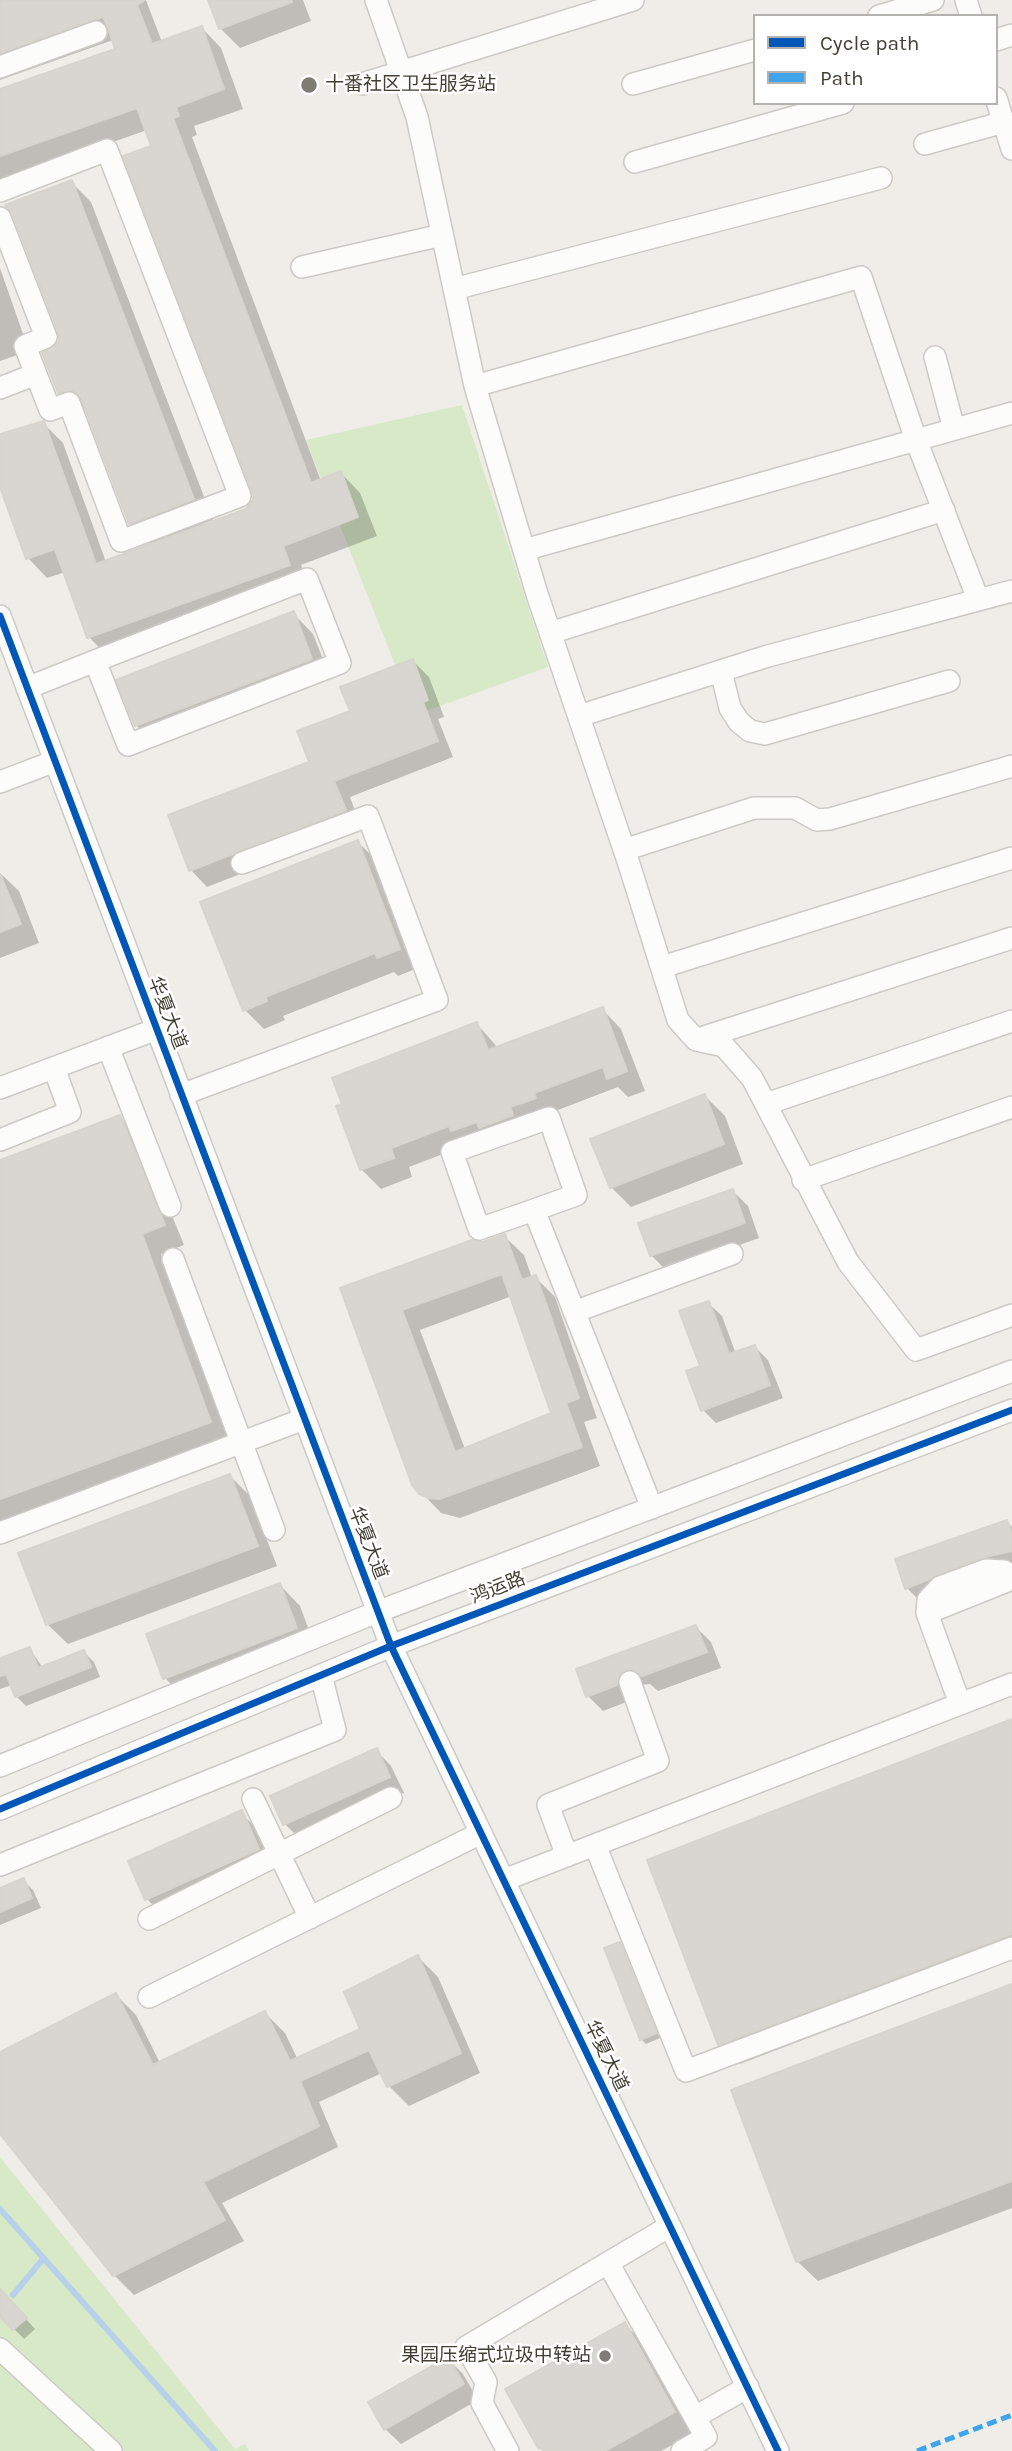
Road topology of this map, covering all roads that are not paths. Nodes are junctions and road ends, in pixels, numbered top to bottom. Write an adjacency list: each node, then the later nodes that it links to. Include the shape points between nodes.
1 (378, 0): 8 (street)
2 (633, 0): 8 (street)
3 (933, 0): 4 (street)
4 (886, 14)
5 (96, 32): 7 (street)
6 (753, 51): 9 (street)
7 (0, 67)
8 (401, 72): 10 (street); 20 (street, via 417,117)
9 (633, 84)
10 (362, 85)
11 (998, 104): 13 (street)
12 (837, 105): 16 (street)
13 (1004, 122): 14 (street); 15 (street)
14 (925, 144)
15 (1012, 149)
16 (635, 162)
17 (881, 178): 22 (street)
18 (0, 191): 24 (street, via 107,150 240,496 121,541 69,403 50,410)
19 (0, 218): 24 (street, via 46,337 25,345)
20 (442, 235): 21 (street); 22 (street)
21 (302, 267)
22 (454, 289): 25 (street)
23 (935, 357): 28 (street)
24 (36, 374): 26 (street)
25 (475, 386): 29 (street, via 862,277); 31 (street)
26 (0, 387)
27 (1012, 414): 28 (street)
28 (954, 429): 29 (street)
29 (916, 440): 30 (street); 31 (street)
30 (944, 510): 33 (street); 35 (street)
31 (524, 550): 35 (street)
32 (1012, 591): 33 (street)
33 (978, 599): 37 (street)
34 (0, 616): 39 (street, 华夏大道)
35 (550, 633): 40 (street)
36 (95, 661): 36 (street, via 307,579 340,663 128,746); 39 (street)
37 (721, 671): 38 (street, via 730,708 739,722 750,731 765,734); 40 (street)
38 (949, 681)
39 (27, 688): 41 (street, 华夏大道)
40 (579, 716): 44 (street)
41 (55, 761): 43 (street); 50 (street, 华夏大道)
42 (1012, 766): 44 (street, via 830,819 817,820 794,808 754,808)
43 (0, 782)
44 (624, 850): 48 (street)
45 (1012, 858): 48 (street)
46 (243, 863): 55 (street, via 368,816 437,1000)
47 (1012, 938): 51 (street)
48 (662, 967): 51 (street, via 678,1020)
49 (1012, 1021): 56 (street)
50 (157, 1029): 52 (street); 55 (street, 华夏大道)
51 (696, 1040): 56 (street, via 724,1046 752,1078)
52 (108, 1047): 53 (street); 60 (street)
53 (54, 1068): 54 (street); 58 (street, via 70,1112)
54 (0, 1088)
55 (181, 1095): 68 (street, 华夏大道)
56 (766, 1104): 59 (street)
57 (1012, 1107): 59 (street)
58 (0, 1140)
59 (803, 1180): 65 (street, via 848,1262 916,1350)
60 (170, 1206)
61 (534, 1210): 61 (street, via 576,1195 549,1118 452,1152 479,1229); 64 (street)
62 (732, 1254): 64 (street)
63 (173, 1259): 69 (street)
64 (574, 1312): 70 (street)
65 (1012, 1315)
66 (1012, 1371): 70 (street, 鸿运路)
67 (1012, 1410): 75 (street, 鸿运路)
68 (304, 1419): 69 (street); 74 (street, 华夏大道)
69 (242, 1442): 71 (street); 72 (street)
70 (652, 1508): 74 (street, 鸿运路)
71 (274, 1530)
72 (0, 1533)
73 (1012, 1578): 79 (street, via 927,1613)
74 (377, 1612): 75 (street, 华夏大道); 80 (street, 鸿运路)
75 (391, 1646): 76 (street, 鸿运路); 84 (street, 华夏大道)
76 (321, 1675): 83 (street, 鸿运路); 88 (street, via 335,1730)
77 (630, 1682): 87 (street, via 658,1761 548,1805)
78 (1012, 1684): 79 (street)
79 (960, 1704): 85 (street)
80 (0, 1766)
81 (391, 1798): 86 (street)
82 (253, 1799): 86 (street)
83 (0, 1809)
84 (481, 1833): 89 (street, 华夏大道); 90 (street)
85 (595, 1845): 87 (street); 92 (street, via 686,2071)
86 (279, 1854): 90 (street); 91 (street)
87 (567, 1856): 89 (street)
88 (0, 1865)
89 (504, 1880): 94 (street, 华夏大道)
90 (310, 1917): 93 (street)
91 (149, 1919)
92 (1012, 1948)
93 (149, 1997)
94 (670, 2226): 95 (street); 97 (street, 华夏大道)
95 (608, 2263): 98 (street); 100 (street, via 466,2347 486,2382 482,2403)
96 (0, 2349): 99 (street)
97 (748, 2387): 98 (street); 102 (street, 华夏大道)
98 (695, 2417): 101 (street, via 705,2437)
99 (111, 2451)
100 (508, 2451)
101 (682, 2451)
102 (778, 2451)

